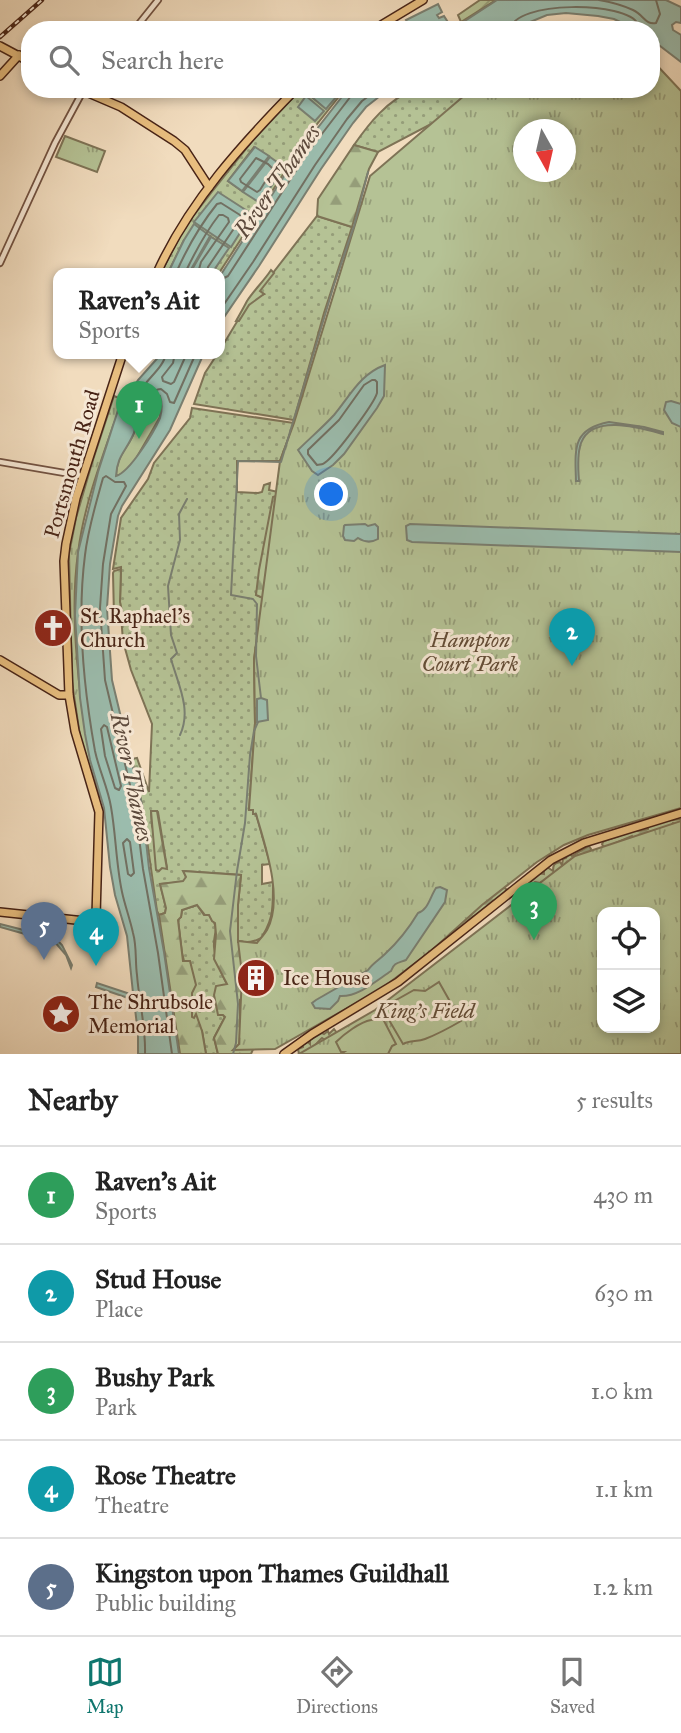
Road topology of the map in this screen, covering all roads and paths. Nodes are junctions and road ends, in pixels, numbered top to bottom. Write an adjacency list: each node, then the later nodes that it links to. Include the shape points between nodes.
1 (159, 0): 3 (street)
2 (423, 0): 4 (main road)
3 (142, 21)
4 (388, 21)
5 (0, 46): 6 (main road)
6 (19, 55): 7 (main road)
7 (0, 76)
8 (78, 98): 12 (street)
9 (101, 98): 11 (main road, via 126,109 185,150)
10 (287, 98): 11 (main road)
11 (209, 187): 13 (main road, via 169,245)
12 (0, 263)
13 (159, 268)
14 (121, 359): 16 (main road, Portsmouth Road)
15 (0, 462): 16 (street)
16 (82, 476): 18 (main road, Portsmouth Road, via 64,561)
17 (0, 660): 18 (main road, via 59,695)
18 (69, 695): 20 (main road, Portsmouth Road, via 99,812 97,914 94,921)
19 (681, 813): 21 (main road, via 562,853 398,982)
20 (2, 911)
21 (284, 1054)

